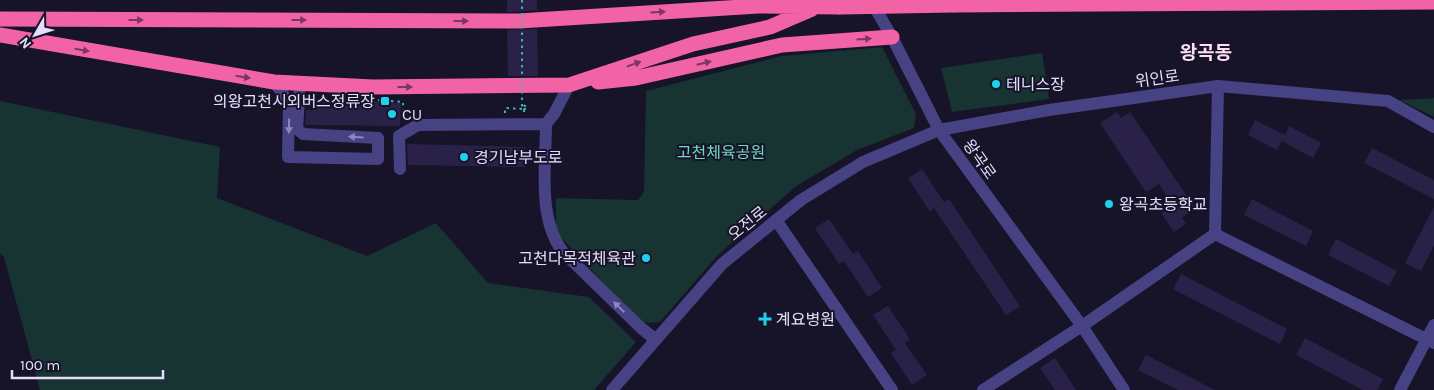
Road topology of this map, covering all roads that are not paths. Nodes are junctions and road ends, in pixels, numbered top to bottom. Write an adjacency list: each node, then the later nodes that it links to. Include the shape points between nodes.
1 (871, 0): 8 (street, 왕곡로)
2 (1414, 2): 3 (highway); 4 (highway, bridge); 5 (highway)
3 (1434, 2)
4 (818, 6): 6 (highway, one-way to 4, via 519,21 758,6); 11 (highway, one-way to 4, via 693,44 770,27)
5 (1434, 7)
6 (0, 19)
7 (0, 35): 9 (highway, one-way to 9)
8 (892, 37): 11 (highway, one-way to 8, via 636,78 782,45); 15 (street, 왕곡로)
9 (274, 82): 10 (highway); 10 (street, one-way to 10, via 289,102 288,157 378,158 378,138 303,134 297,129)
10 (300, 84): 11 (highway, one-way to 11, via 373,87)
11 (570, 85): 13 (street)
12 (1218, 86): 14 (street, 위인로, via 1388,102); 15 (street, 위인로, via 1049,110); 18 (street)
13 (546, 124): 16 (street, via 418,125 399,136); 21 (street, one-way to 13, via 553,240 546,204)
14 (1434, 127)
15 (939, 130): 17 (street, 오전로, via 863,162 801,200); 19 (street, 왕곡로)
16 (400, 169)
17 (776, 220): 21 (street, 오전로, via 722,264); 24 (street)
18 (1215, 234): 19 (street); 22 (street)
19 (1082, 326): 25 (street); 26 (street, 왕곡로)
20 (1434, 326): 22 (street)
21 (656, 340): 23 (street, 오전로)
22 (1430, 342): 27 (street)
23 (612, 390)
24 (892, 390)
25 (983, 390)
26 (1124, 390)
27 (1400, 390)

